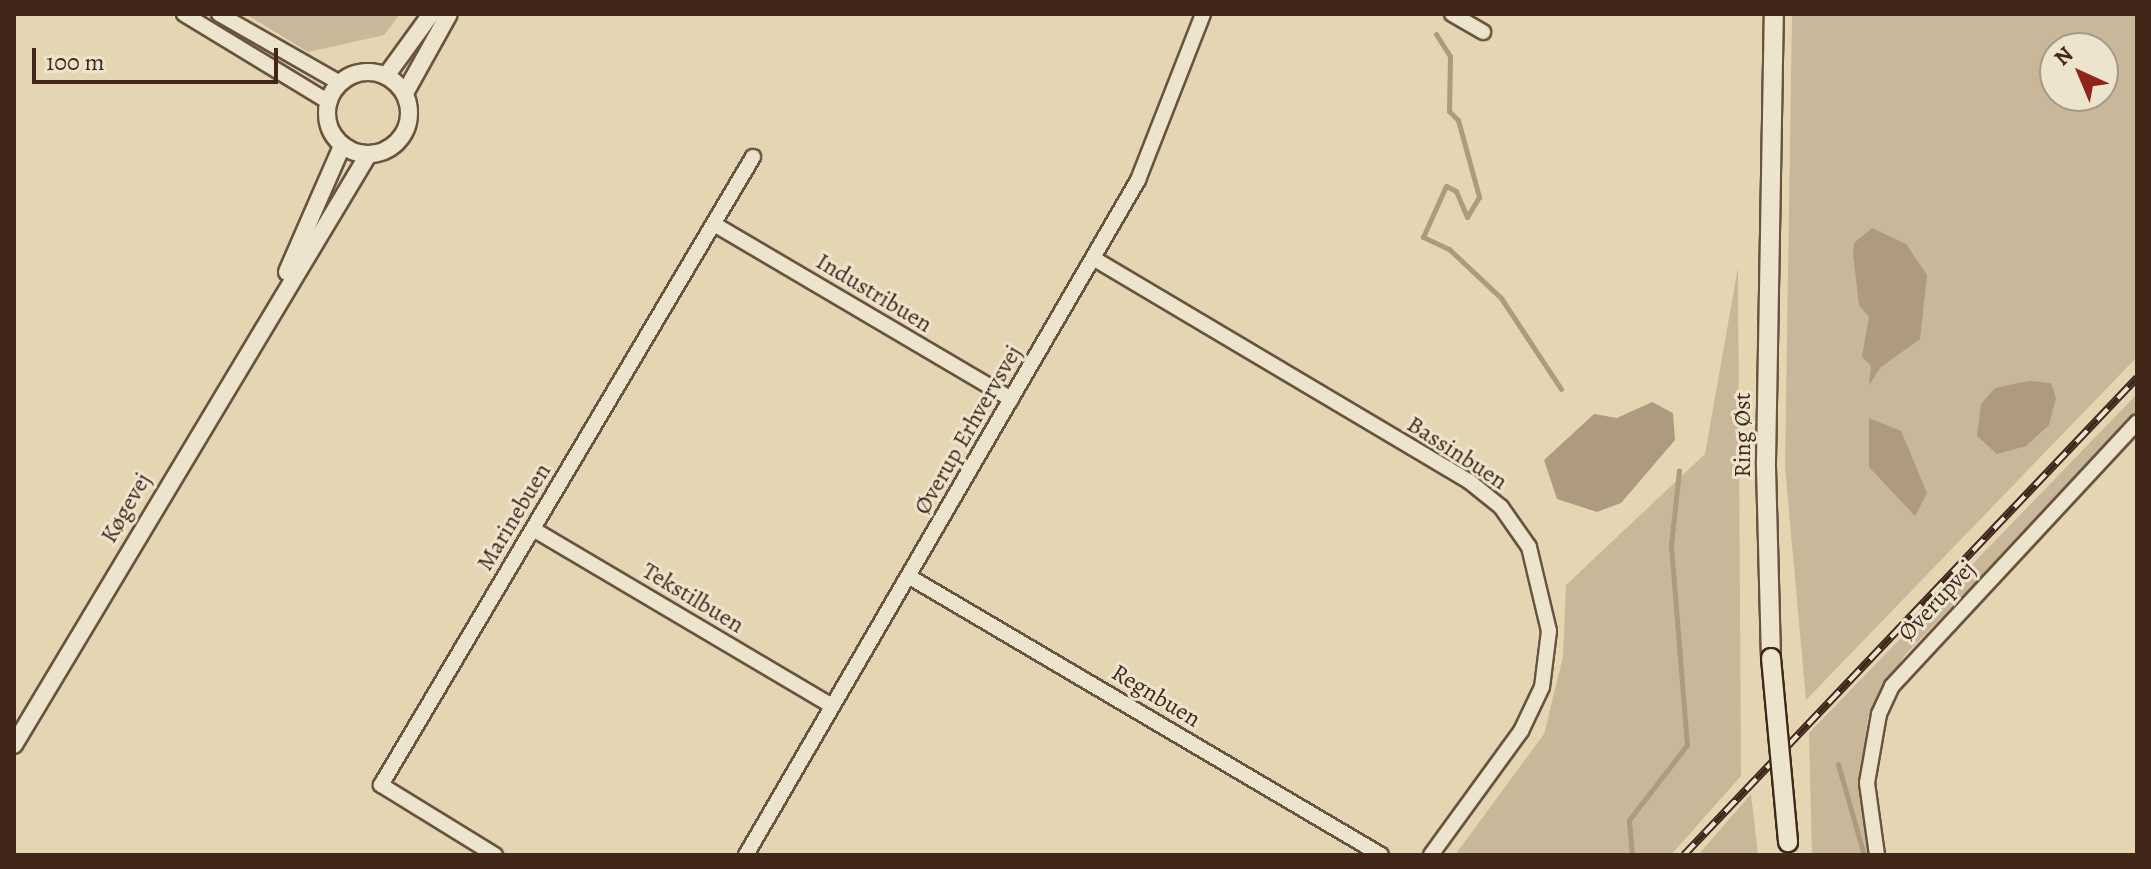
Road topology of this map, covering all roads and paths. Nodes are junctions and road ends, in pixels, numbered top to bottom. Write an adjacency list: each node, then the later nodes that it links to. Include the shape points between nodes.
1 (184, 14): 12 (street)
2 (219, 14): 10 (street)
3 (431, 14): 9 (street)
4 (449, 14): 11 (street)
5 (1203, 14): 17 (street, Øverup Erhvervsvej, via 1160,131)
6 (1452, 14): 8 (street)
7 (1774, 14): 25 (main road, Ring Øst, bridge, via 1766,462 1771,658)
8 (1483, 32)
9 (386, 76): 10 (street, via 367,72); 11 (street)
10 (340, 83): 12 (street)
11 (405, 93): 14 (street, via 410,117 401,139)
12 (329, 102): 13 (street, via 331,130)
13 (342, 146): 14 (street); 18 (street, Køgevej)
14 (368, 155): 18 (street, Køgevej)
15 (753, 157): 16 (street, Marinebuen)
16 (714, 224): 19 (street, Industribuen); 21 (street, Marinebuen)
17 (1093, 258): 19 (street, Øverup Erhvervsvej); 29 (street, Bassinbuen, via 1470,482 1501,507 1529,547 1549,631 1542,687 1521,731)
18 (279, 295): 24 (street, Køgevej)
19 (1011, 399): 22 (street, Øverup Erhvervsvej)
20 (2137, 422): 30 (street, Øverupvej, via 1892,686 1868,771)
21 (533, 529): 23 (street, Tekstilbuen); 26 (street, Marinebuen, via 381,785)
22 (908, 576): 23 (street, Øverup Erhvervsvej); 28 (street, Regnbuen)
23 (831, 705): 27 (street, Øverup Erhvervsvej)
24 (14, 745)
25 (1789, 849)
26 (495, 855)
27 (746, 855)
28 (1381, 855)
29 (1431, 855)
30 (1877, 855)

